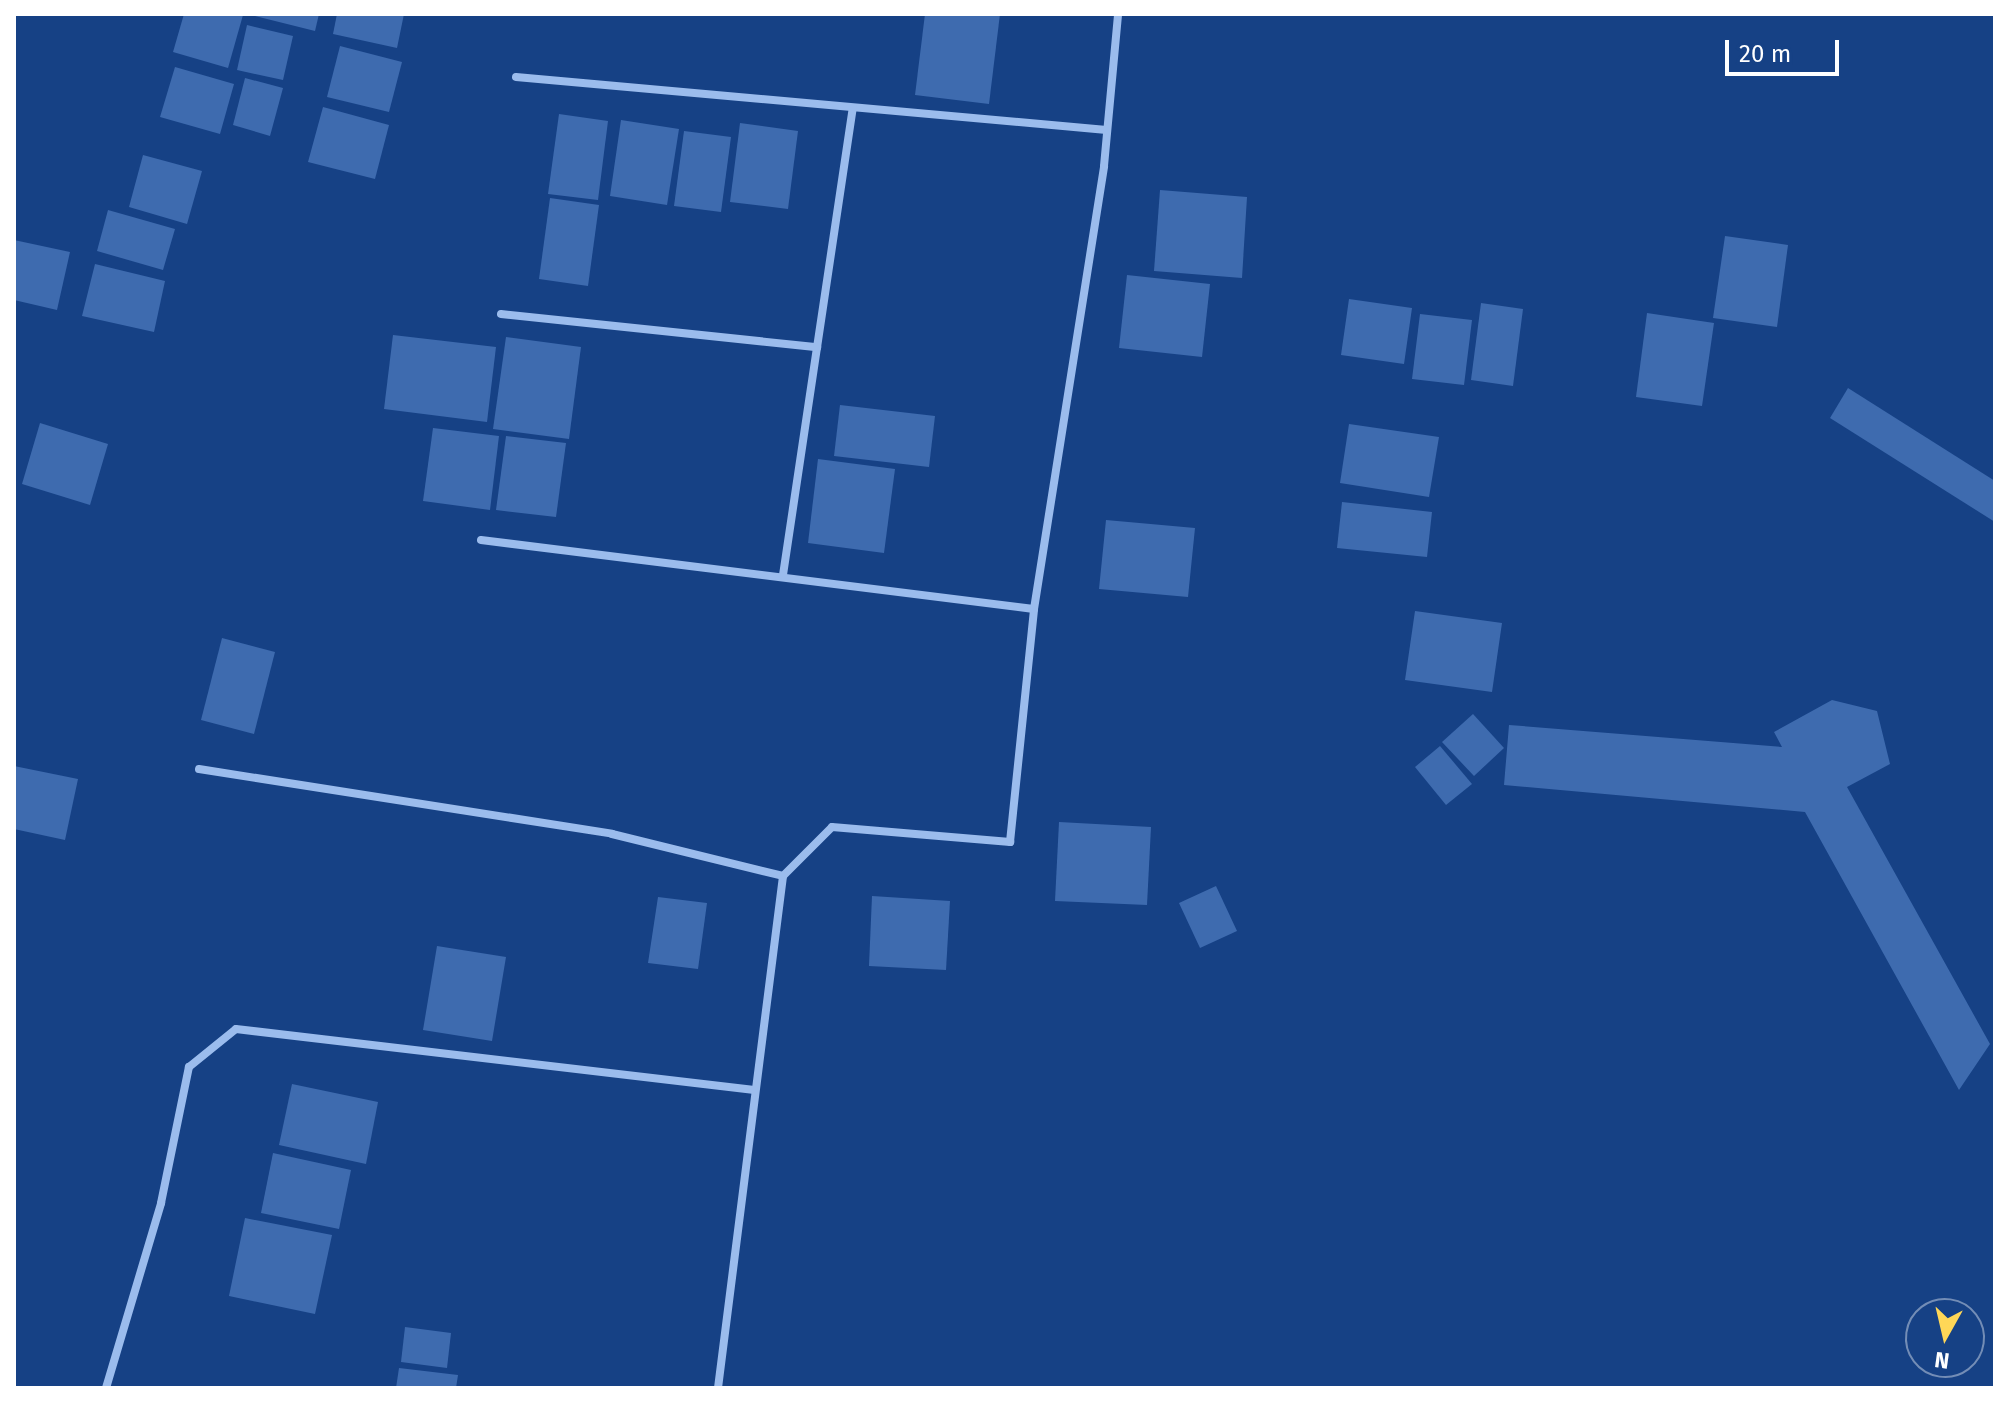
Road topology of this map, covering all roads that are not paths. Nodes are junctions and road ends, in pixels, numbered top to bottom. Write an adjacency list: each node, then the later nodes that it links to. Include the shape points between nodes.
1 (1118, 14): 4 (street)
2 (516, 77): 3 (street)
3 (853, 108): 4 (street); 6 (street)
4 (1107, 130): 9 (street)
5 (501, 314): 6 (street)
6 (817, 347): 8 (street)
7 (481, 540): 8 (street)
8 (783, 575): 9 (street)
9 (1034, 609): 11 (street, via 1010,842 832,827)
10 (199, 769): 11 (street, via 612,834)
11 (783, 876): 12 (street)
12 (754, 1090): 13 (street, via 236,1029 189,1067 161,1203); 14 (street)
13 (106, 1388)
14 (718, 1388)

